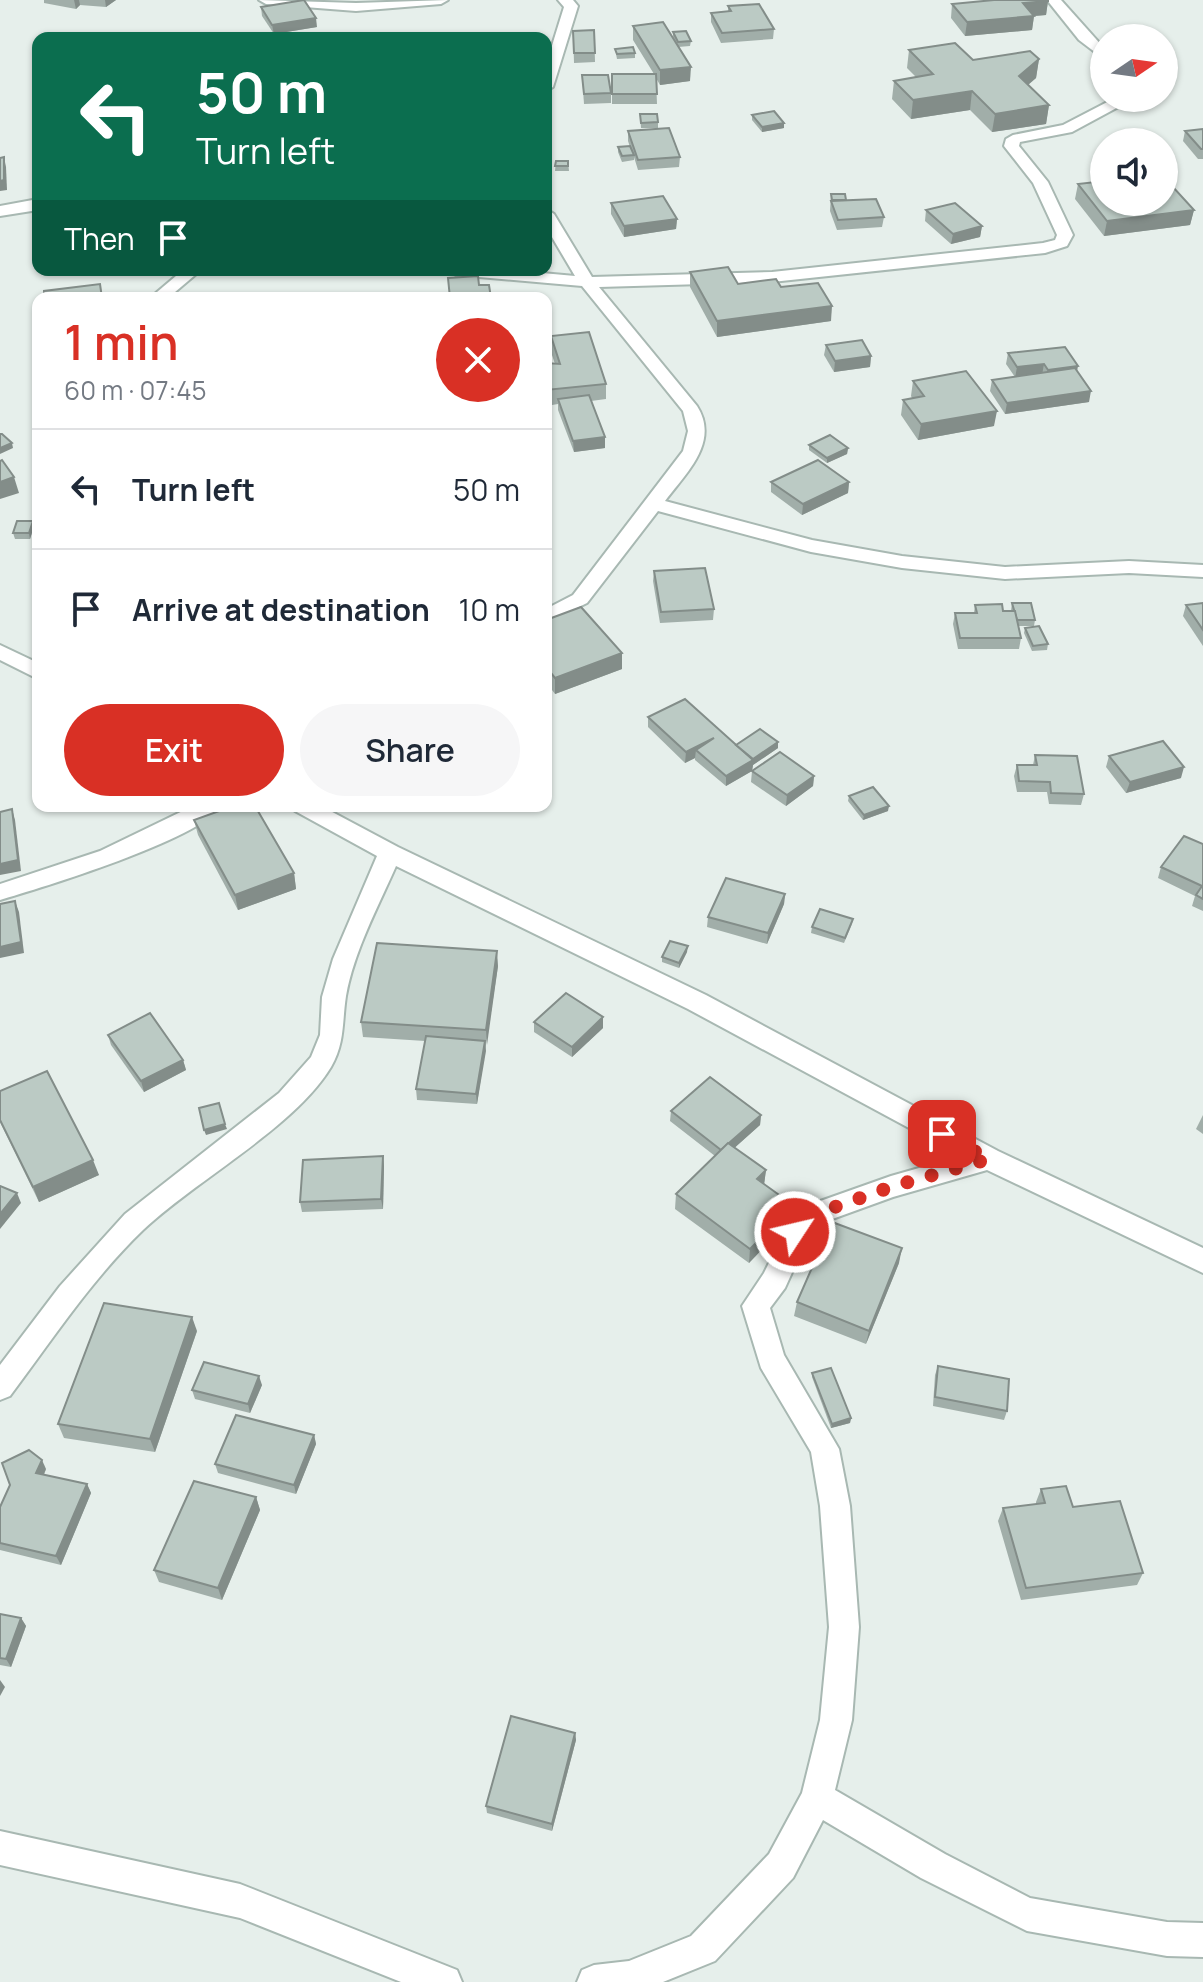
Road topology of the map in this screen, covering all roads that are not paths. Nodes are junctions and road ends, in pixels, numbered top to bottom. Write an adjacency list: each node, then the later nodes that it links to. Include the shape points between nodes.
1 (266, 0): 2 (street, via 356,7)
2 (441, 0)
3 (565, 0): 6 (street, via 570,13)
4 (1054, 0): 5 (street)
5 (1090, 42)
6 (552, 66)
7 (1096, 112): 13 (street, via 1067,129 1013,139 1011,146 1051,202 1065,235 1061,243 947,261 772,277)
8 (32, 206): 9 (street)
9 (0, 211)
10 (552, 224): 13 (street)
11 (186, 276): 14 (street)
12 (522, 276): 13 (street)
13 (587, 282): 15 (street, via 697,420 692,452)
14 (166, 292)
15 (655, 504): 16 (street, via 811,546 902,562 1005,573 1129,567); 17 (street, via 580,599)
16 (1203, 571)
17 (552, 614)
18 (0, 652): 19 (street)
19 (32, 669)
20 (199, 812): 23 (street, via 135,848)
21 (314, 812): 22 (street)
22 (390, 853): 24 (street, via 697,1002); 26 (street, via 345,959 334,997 332,1035 321,1062 288,1100 134,1222 70,1294)
23 (0, 892)
24 (989, 1159): 25 (street); 27 (street, via 804,1218 775,1280 756,1306 771,1359 825,1449 835,1506 844,1627 836,1720)
25 (1203, 1261)
26 (0, 1387)
27 (817, 1798): 29 (street, via 1027,1914 1167,1939); 31 (street, via 781,1866 703,1949 629,1978)
28 (0, 1848): 30 (street, via 240,1901)
29 (1203, 1940)
30 (445, 1982)
31 (594, 1982)

